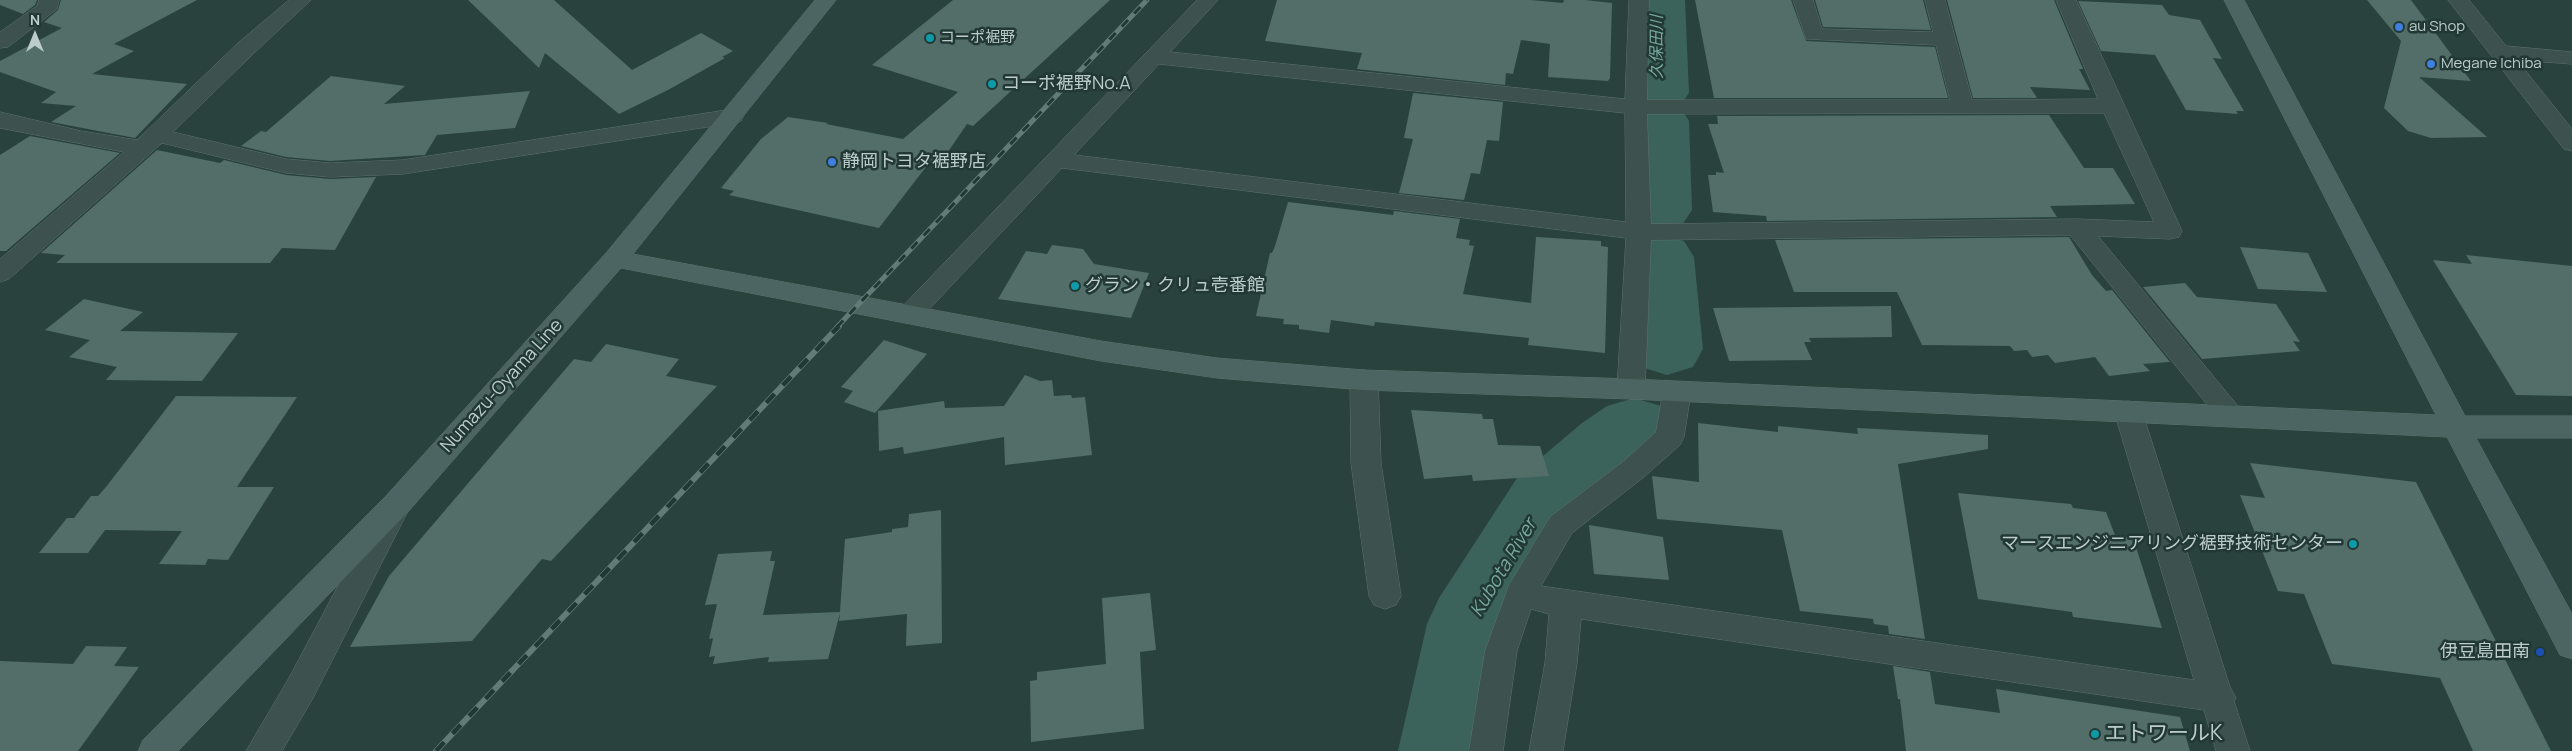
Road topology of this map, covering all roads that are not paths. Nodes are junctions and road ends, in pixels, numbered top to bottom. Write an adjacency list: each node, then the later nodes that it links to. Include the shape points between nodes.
1 (49, 0): 12 (street, via 47,9)
2 (301, 0): 21 (street)
3 (826, 0): 19 (street, Numazu-Oyama Line)
4 (1208, 0): 14 (street)
5 (1639, 0): 18 (street)
6 (1803, 0): 11 (street, via 1813,35)
7 (1935, 0): 11 (street)
8 (2066, 0): 17 (street)
9 (2234, 0): 34 (street)
10 (2458, 0): 13 (street)
11 (1947, 39): 16 (street)
12 (0, 42)
13 (2500, 52): 15 (street); 22 (street)
14 (1155, 57): 18 (street); 23 (street)
15 (2572, 58)
16 (1963, 106): 17 (street); 18 (street)
17 (2112, 106): 24 (street, via 2170,230)
18 (1636, 107): 25 (street)
19 (733, 116): 21 (street, via 421,165 339,170 286,166); 26 (street, Numazu-Oyama Line)
20 (0, 119): 21 (street, via 81,138)
21 (149, 142): 27 (street)
22 (2572, 144)
23 (1055, 160): 25 (street); 28 (street)
24 (2077, 227): 25 (street); 33 (street)
25 (1640, 232): 30 (street)
26 (615, 259): 28 (street); 36 (street, Numazu-Oyama Line)
27 (0, 273)
28 (910, 314): 29 (street, via 1110,353 1217,368)
29 (1364, 380): 30 (street); 38 (street, via 1366,463)
30 (1631, 389): 31 (street)
31 (1677, 392): 32 (street); 37 (street, via 1670,437 1561,525)
32 (2128, 411): 33 (street); 41 (street)
33 (2232, 416): 34 (street)
34 (2456, 427): 35 (street); 40 (street)
35 (2572, 427)
36 (396, 505): 42 (street, Numazu-Oyama Line); 43 (street, via 301,688)
37 (1520, 594): 39 (street); 44 (street, via 1502,651)
38 (1385, 596)
39 (1566, 604): 41 (street); 45 (street, via 1561,663)
40 (2572, 645)
41 (2218, 698): 46 (street)
42 (155, 751)
43 (263, 751)
44 (1486, 751)
45 (1546, 751)
46 (2233, 751)

